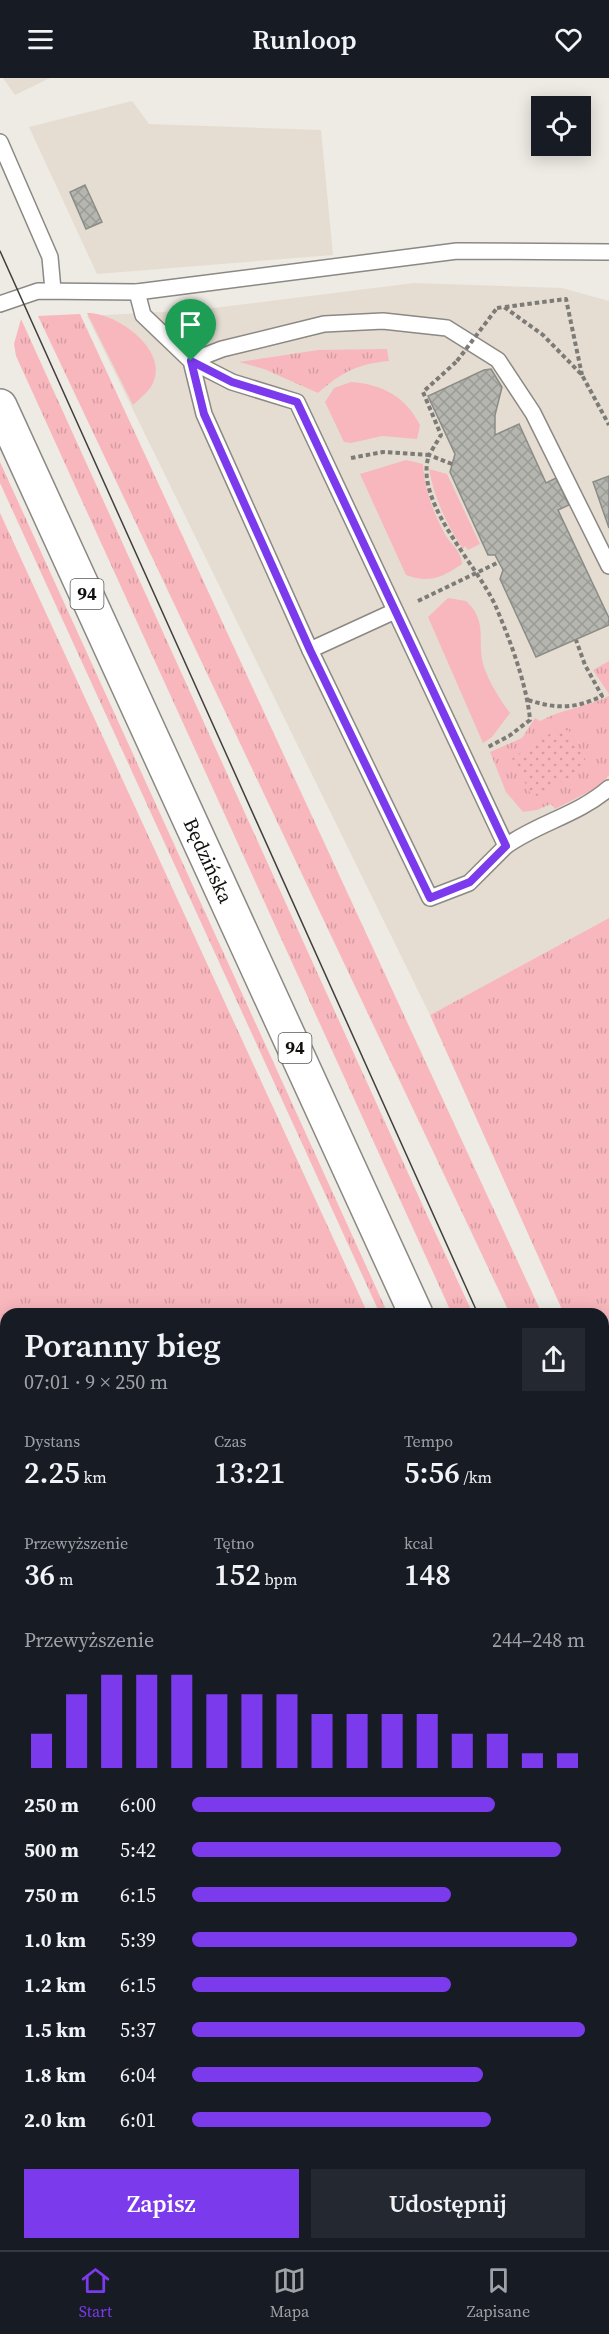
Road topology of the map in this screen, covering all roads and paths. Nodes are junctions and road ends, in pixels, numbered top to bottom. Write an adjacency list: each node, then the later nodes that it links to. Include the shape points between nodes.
1 (0, 142): 3 (lane, via 50,256)
2 (609, 252): 4 (lane, via 457,251)
3 (53, 290): 4 (lane); 5 (lane, via 21,295)
4 (137, 292): 7 (lane, via 143,315)
5 (0, 304)
6 (504, 308): 8 (path, via 543,335); 8 (path, via 566,299); 11 (path, bridge, via 497,308 457,361 423,392 441,435)
7 (191, 361): 15 (lane, via 222,349 324,324 383,321 447,328 498,360 533,413); 18 (lane, via 232,382 297,402); 20 (lane, via 204,414)
8 (582, 375): 10 (path)
9 (0, 406): 25 (main road, Będzińska / 94)
10 (609, 425)
11 (429, 455): 12 (path, via 383,452); 13 (path); 16 (path, via 425,466 431,495 453,539)
12 (347, 459)
13 (452, 465)
14 (499, 562): 16 (path)
15 (609, 566)
16 (477, 574): 17 (path); 21 (path, via 495,606)
17 (415, 602)
18 (394, 611): 20 (lane); 24 (lane)
19 (576, 640): 21 (path, via 602,696 588,703 557,708)
20 (310, 650): 24 (lane, via 430,898 470,882)
21 (528, 700): 22 (path, via 530,720)
22 (482, 749)
23 (609, 788): 24 (lane, via 594,801)
24 (506, 846)
25 (413, 1308)

